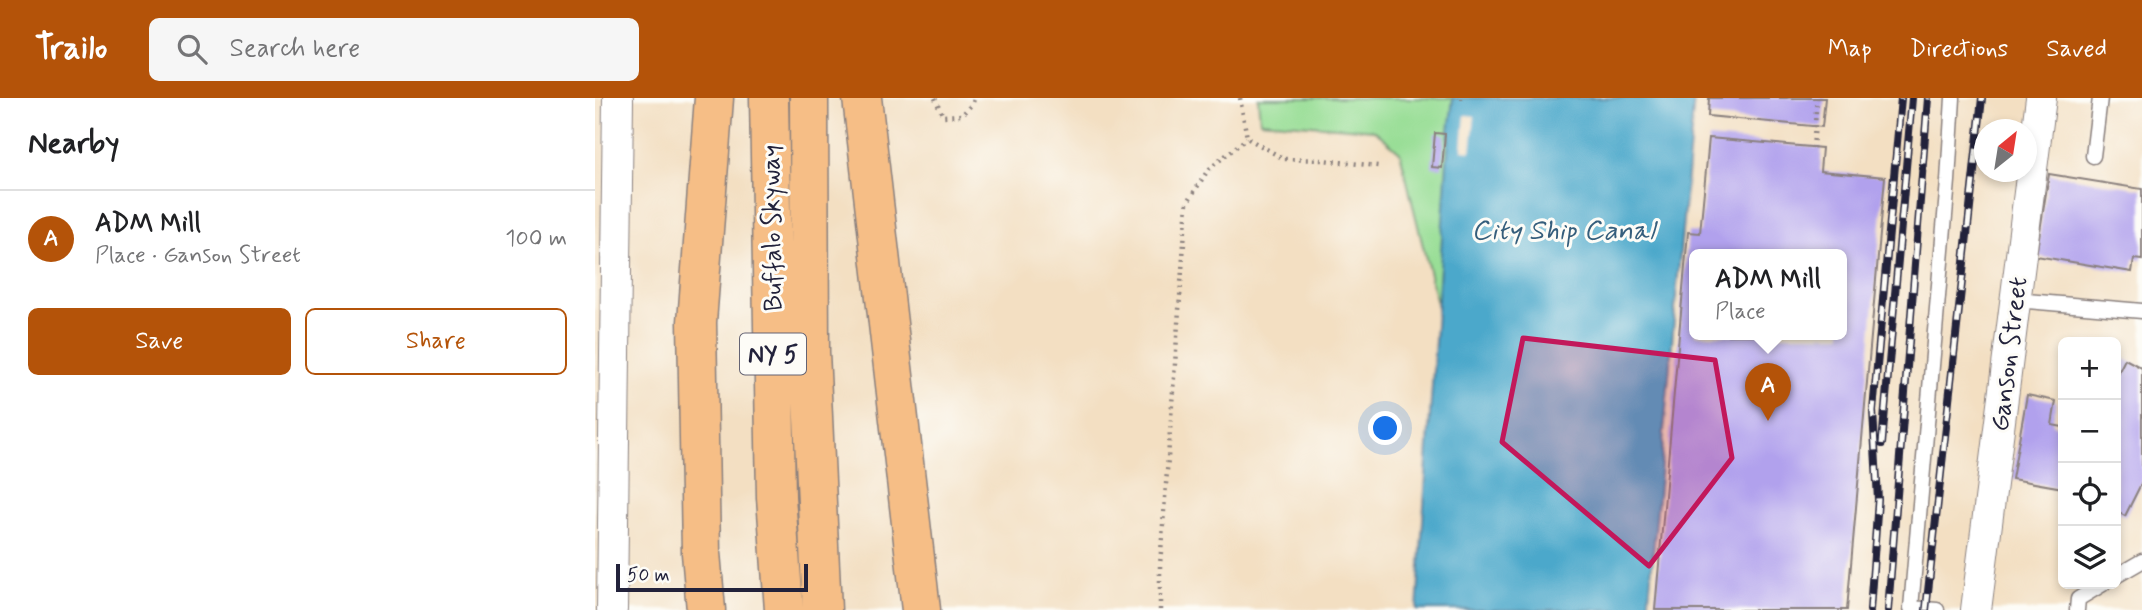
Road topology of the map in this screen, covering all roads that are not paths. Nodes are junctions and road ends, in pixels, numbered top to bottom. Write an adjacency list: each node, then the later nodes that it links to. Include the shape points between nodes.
1 (618, 98): 12 (street)
2 (715, 98): 17 (highway, via 698,322)
3 (769, 98): 18 (highway, Buffalo Skyway / NY 5, via 776,498)
4 (809, 98): 19 (highway, Buffalo Skyway / NY 5, via 810,352)
5 (862, 98): 20 (highway)
6 (1953, 98): 21 (lane, via 1911,608)
7 (2041, 98): 10 (street, Ganson Street)
8 (2100, 98): 9 (lane)
9 (2093, 156)
10 (2015, 300): 11 (lane); 22 (street, Ganson Street)
11 (2142, 311)
12 (604, 449): 16 (street)
13 (2142, 561): 14 (lane)
14 (2121, 573)
15 (2095, 589): 23 (lane, via 2078,599)
16 (612, 610)
17 (706, 610)
18 (784, 610)
19 (822, 610)
20 (921, 610)
21 (1937, 610)
22 (1976, 610)
23 (2077, 610)

